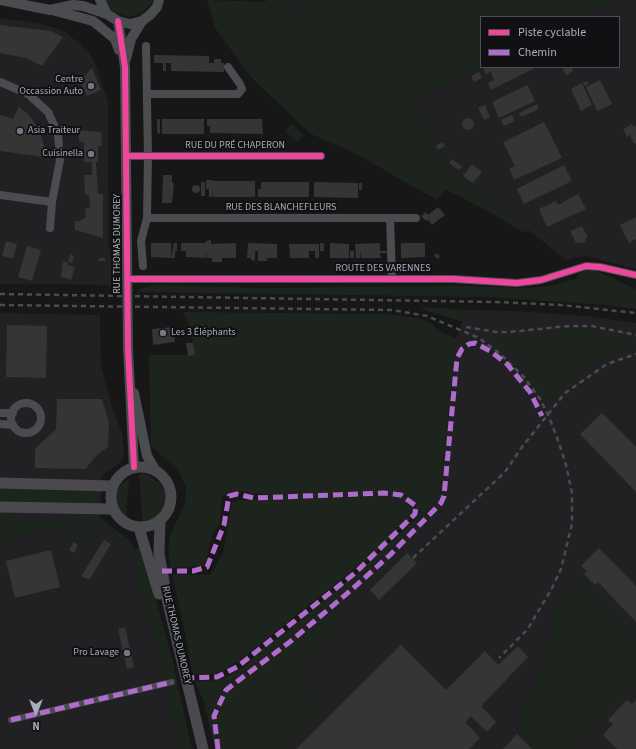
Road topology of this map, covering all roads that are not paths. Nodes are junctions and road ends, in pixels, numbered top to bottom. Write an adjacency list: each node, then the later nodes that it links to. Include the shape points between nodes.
1 (0, 0): 5 (street)
2 (38, 0): 5 (street)
3 (100, 0): 7 (street)
4 (159, 0): 9 (street, RUE THOMAS DUMOREY, via 157,7)
5 (19, 3): 6 (street)
6 (50, 10): 7 (street, via 73,5); 11 (street, via 93,21 105,30 115,39)
7 (107, 14): 8 (street)
8 (118, 21): 9 (street, via 130,24); 11 (street, RUE THOMAS DUMOREY)
9 (142, 21): 11 (street, RUE THOMAS DUMOREY, via 131,39)
10 (146, 46): 14 (street)
11 (125, 67): 15 (street, RUE THOMAS DUMOREY)
12 (228, 67): 14 (street, via 242,89 238,94)
13 (0, 82): 19 (street, via 28,94 48,112 58,134 60,160)
14 (147, 94): 16 (street)
15 (127, 156): 16 (street, RUE DU PRÉ CHAPERON); 26 (street, RUE THOMAS DUMOREY)
16 (148, 156): 17 (street, RUE DU PRÉ CHAPERON); 20 (street)
17 (321, 156)
18 (0, 195): 19 (street)
19 (52, 202): 23 (street)
20 (147, 218): 21 (street, RUE DES BLANCHEFLEURS); 24 (street, via 141,241)
21 (390, 218): 22 (street, RUE DES BLANCHEFLEURS); 27 (street)
22 (416, 218)
23 (50, 228)
24 (143, 266)
25 (636, 275): 27 (street, ROUTE DES VARENNES, via 586,266 541,280 517,283)
26 (128, 279): 27 (street, ROUTE DES VARENNES); 28 (street, RUE THOMAS DUMOREY)
27 (392, 279)
28 (128, 366): 33 (street, RUE THOMAS DUMOREY); 34 (street, RUE THOMAS DUMOREY, via 147,456)
29 (0, 413): 30 (street)
30 (13, 413): 32 (street); 32 (street, via 18,406 29,404 38,409 41,418 38,427 30,433 20,432)
31 (0, 424): 32 (street)
32 (13, 425)
33 (134, 467): 34 (main road); 36 (main road, via 117,477)
34 (156, 471): 39 (main road, via 169,485 171,495 171,504)
35 (0, 483): 36 (main road)
36 (112, 486): 38 (main road)
37 (0, 507): 38 (main road)
38 (112, 509): 40 (main road, via 123,522)
39 (160, 521): 40 (main road); 44 (main road, RUE THOMAS DUMOREY, via 159,554 167,599)
40 (139, 528): 43 (main road, RUE THOMAS DUMOREY, via 163,608)
41 (172, 682): 42 (street)
42 (11, 720)
43 (195, 749)
44 (203, 749)

